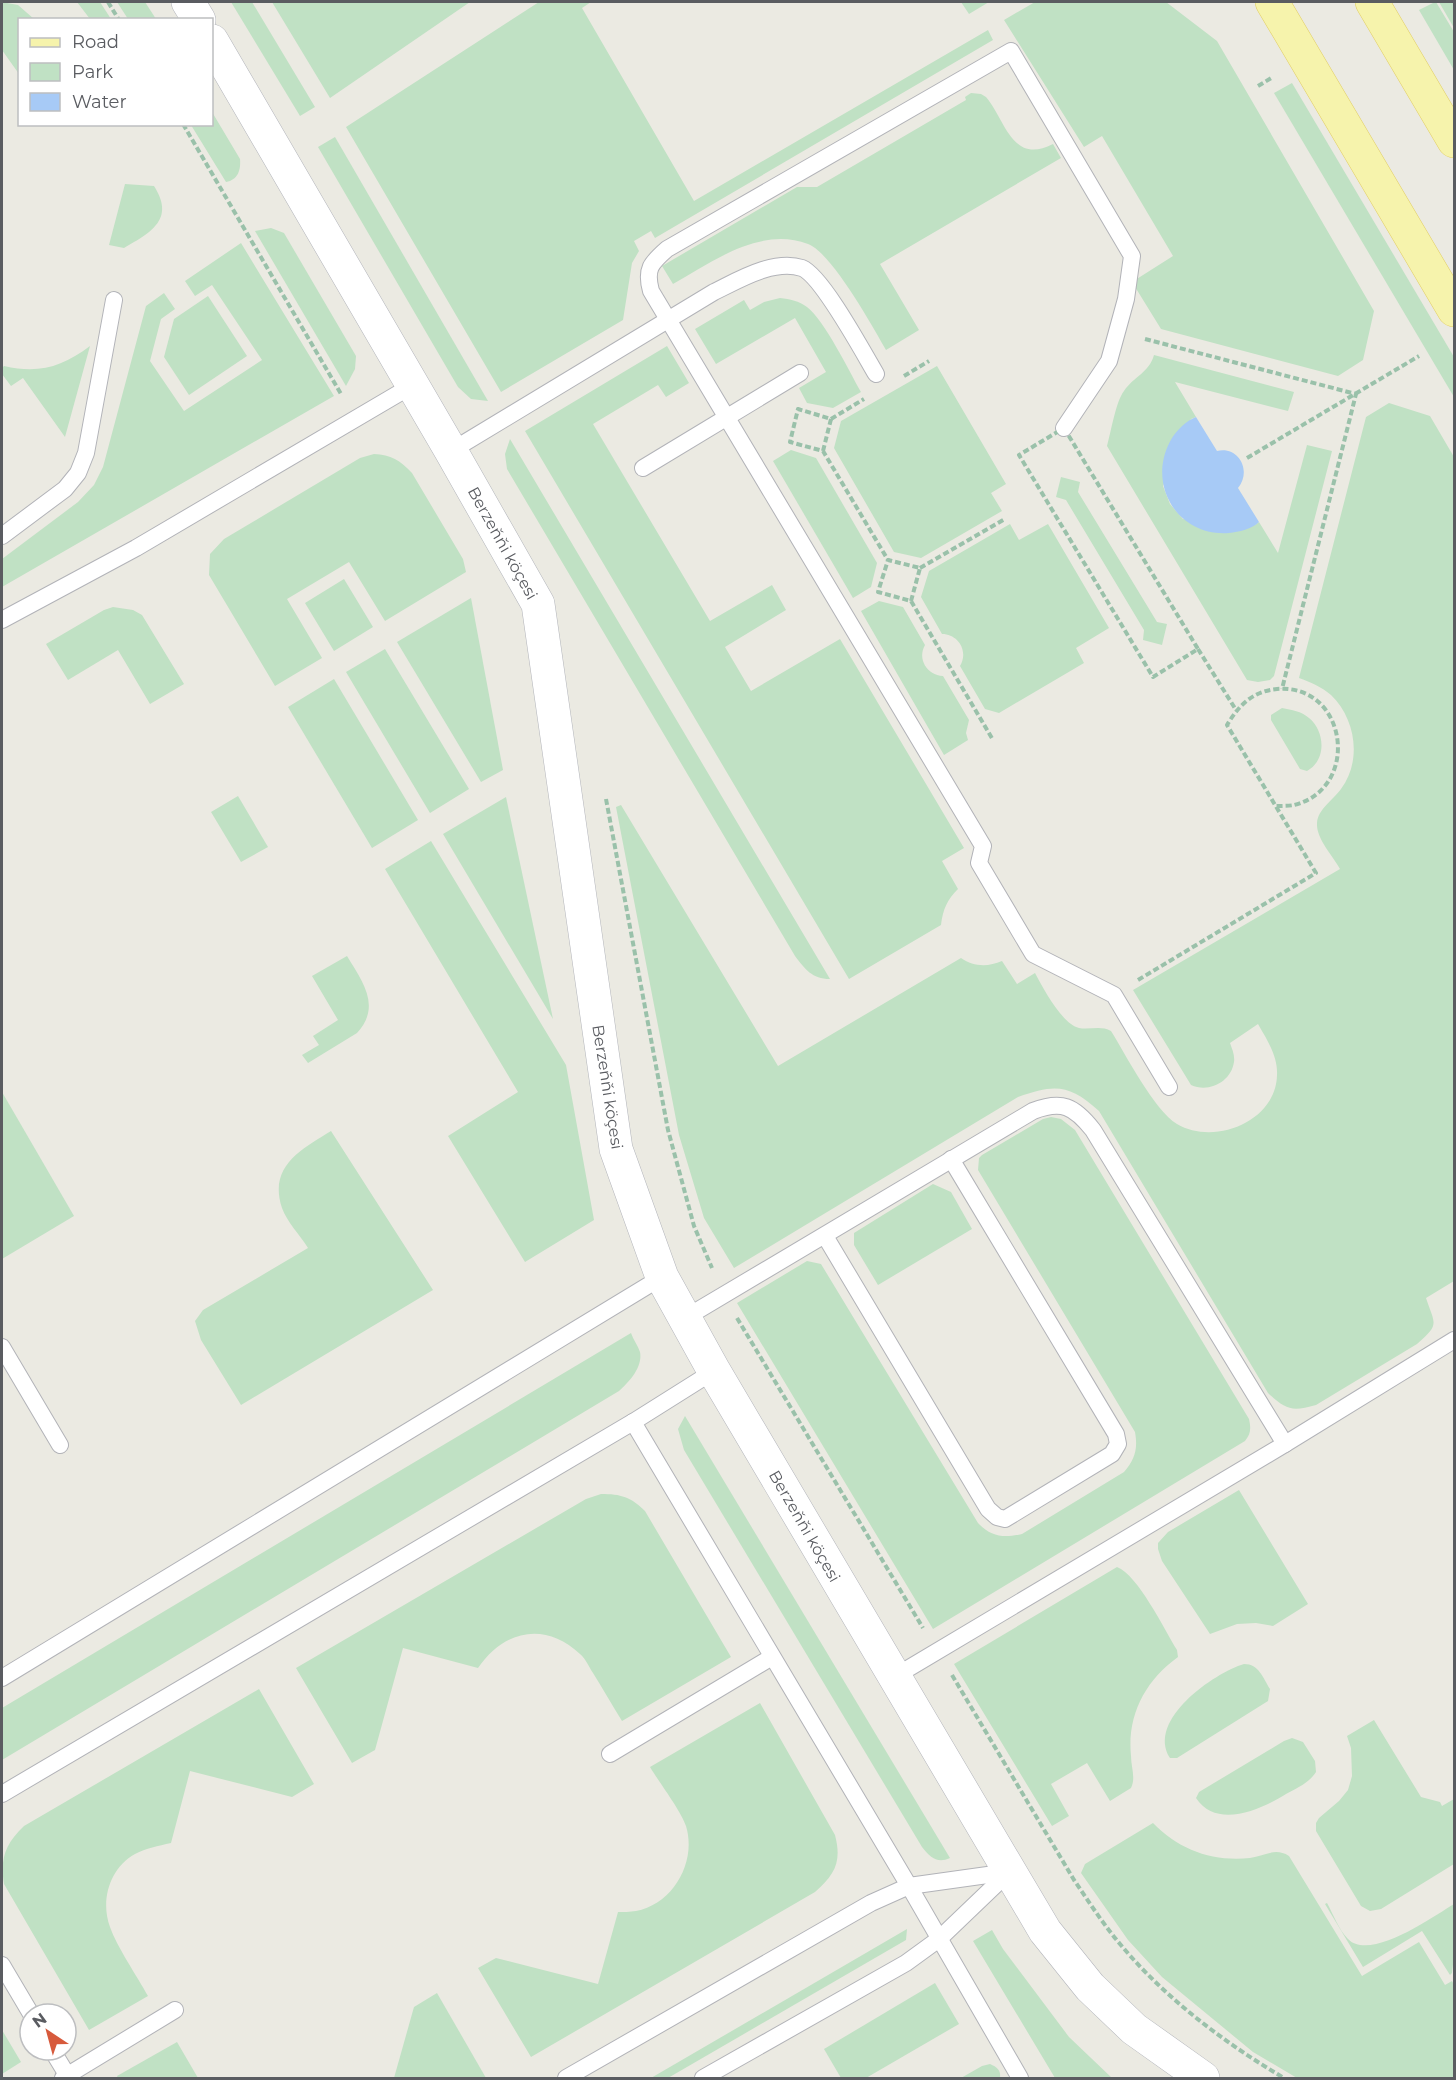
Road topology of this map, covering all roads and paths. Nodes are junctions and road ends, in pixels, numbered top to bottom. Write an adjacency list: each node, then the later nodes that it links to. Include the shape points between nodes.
1 (108, 2): 5 (path)
2 (188, 2): 6 (street)
3 (1272, 2): 11 (main road)
4 (1372, 2): 9 (main road)
5 (118, 18)
6 (198, 18)
7 (213, 43): 17 (street, Berzeňňi köçesi)
8 (184, 126): 18 (path)
9 (1455, 141)
10 (114, 300): 27 (lane, via 86,453 78,473 65,489)
11 (1455, 310)
12 (669, 320): 13 (lane, via 648,279 649,269 661,254 1011,51 1132,256); 16 (lane, via 754,272 777,266 802,268 828,296); 20 (lane); 22 (lane)
13 (1118, 332): 19 (path); 21 (lane, via 1109,360)
14 (1419, 356): 19 (path)
15 (800, 373): 20 (lane)
16 (876, 374)
17 (413, 385): 22 (street, Berzeňňi köçesi); 31 (lane, via 136,548)
18 (340, 392)
19 (1356, 394): 24 (path); 33 (path)
20 (727, 418): 25 (lane); 38 (lane, via 983,846 979,863 1033,954)
21 (1064, 428): 32 (path); 32 (path, via 1019,455 1153,676)
22 (451, 451): 42 (street, Berzeňňi köçesi, via 538,604 616,1149)
23 (823, 451): 23 (path, via 790,442 798,409 831,418); 28 (path)
24 (1248, 459)
25 (643, 468)
26 (1005, 519): 29 (path)
27 (2, 536)
28 (888, 560): 29 (path); 30 (path, via 878,592)
29 (920, 568): 30 (path)
30 (911, 601): 35 (path)
31 (2, 620)
32 (1198, 649): 34 (path)
33 (1282, 689): 34 (path, via 1249,697); 37 (path, via 1303,693 1319,702 1338,734 1339,752 1335,770 1311,797 1294,805)
34 (1236, 710): 37 (path, via 1227,724)
35 (993, 740)
36 (606, 799): 43 (path, via 668,1130 694,1226)
37 (1276, 806): 38 (path, via 1316,873)
38 (1114, 995): 39 (lane)
39 (1169, 1087)
40 (951, 1159): 41 (lane); 41 (lane, via 1116,1434 1118,1444 1112,1454 1005,1519 996,1517); 49 (lane, via 1046,1106 1061,1105 1079,1113 1100,1140)
41 (825, 1236): 43 (lane)
42 (662, 1277): 44 (street, Berzeňňi köçesi); 54 (lane)
43 (724, 1296): 44 (lane); 51 (path)
44 (685, 1318): 47 (street, Berzeňňi köçesi)
45 (1455, 1340): 49 (lane)
46 (2, 1347): 50 (lane)
47 (714, 1371): 48 (lane); 53 (street, Berzeňňi köçesi)
48 (633, 1422): 52 (lane); 56 (lane)
49 (1285, 1444): 51 (lane)
50 (60, 1445)
51 (937, 1651): 53 (lane); 69 (path, via 1074,1880 1120,1944 1156,1983 1208,2028)
52 (772, 1657): 55 (lane); 58 (lane)
53 (894, 1677): 57 (street, Berzeňňi köçesi)
54 (2, 1678)
55 (610, 1754)
56 (2, 1794)
57 (1009, 1872): 58 (lane); 59 (lane); 68 (street, Berzeňňi köçesi, via 1045,1931 1090,1987 1134,2029)
58 (909, 1886): 59 (lane); 65 (lane, via 871,1903)
59 (939, 1939): 66 (lane, via 906,1963); 67 (lane)
60 (2, 1965): 61 (lane)
61 (24, 2002)
62 (175, 2010): 64 (lane)
63 (58, 2062): 64 (lane)
64 (67, 2078)
65 (566, 2079)
66 (703, 2079)
67 (1020, 2079)
68 (1203, 2079)
69 (1284, 2079)

